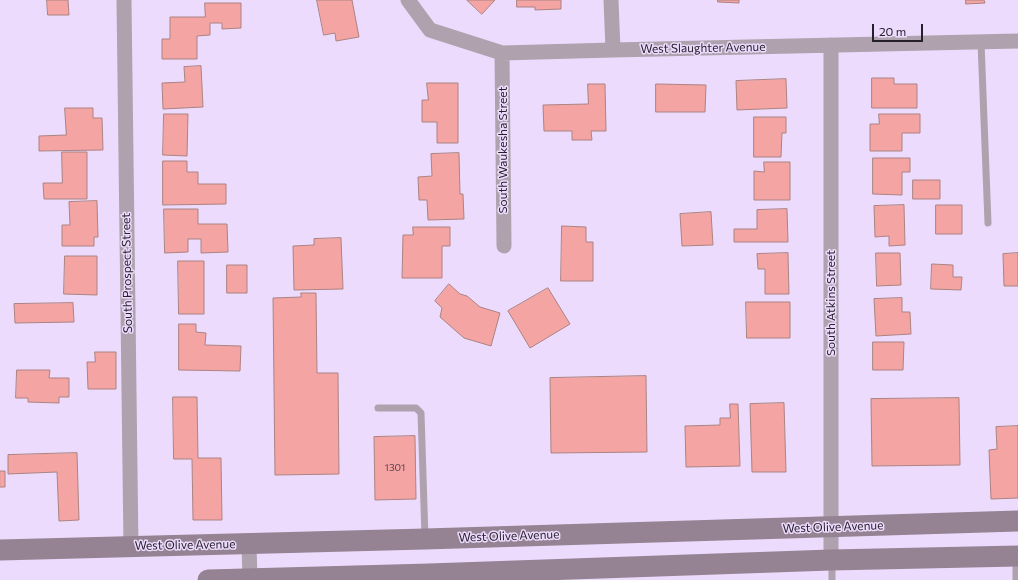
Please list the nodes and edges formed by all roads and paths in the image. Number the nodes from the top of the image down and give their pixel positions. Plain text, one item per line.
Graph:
1 (124, 0) edge
2 (408, 0) edge
3 (611, 0) edge
4 (1018, 41) edge
5 (981, 42) junction
6 (831, 45) junction
7 (613, 50) junction
8 (502, 53) junction
9 (988, 222) dead end
10 (504, 246) dead end
11 (378, 408) dead end
12 (1018, 521) edge
13 (831, 527) junction
14 (425, 539) junction
15 (249, 544) junction
16 (131, 547) junction
17 (0, 550) edge
18 (1017, 556) edge
19 (832, 570) edge
20 (527, 575) edge
21 (429, 577) edge
22 (208, 580) edge
23 (250, 580) edge
24 (1016, 580) edge

1 - 16 street, South Prospect Street
2 - 8 street, West Slaughter Avenue
3 - 7 street
4 - 5 street, West Slaughter Avenue
5 - 6 street, West Slaughter Avenue
5 - 9 lane
6 - 7 street, West Slaughter Avenue
6 - 13 street, South Atkins Street
7 - 8 street, West Slaughter Avenue
8 - 10 street, South Waukesha Street
11 - 14 lane
12 - 13 main road, West Olive Avenue
13 - 14 main road, West Olive Avenue
13 - 19 street, South Atkins Street
14 - 15 main road, West Olive Avenue
15 - 16 main road, West Olive Avenue
15 - 23 street
16 - 17 main road, West Olive Avenue
18 - 19 main road
18 - 24 lane
19 - 20 main road
20 - 21 main road
21 - 23 main road
22 - 23 main road

